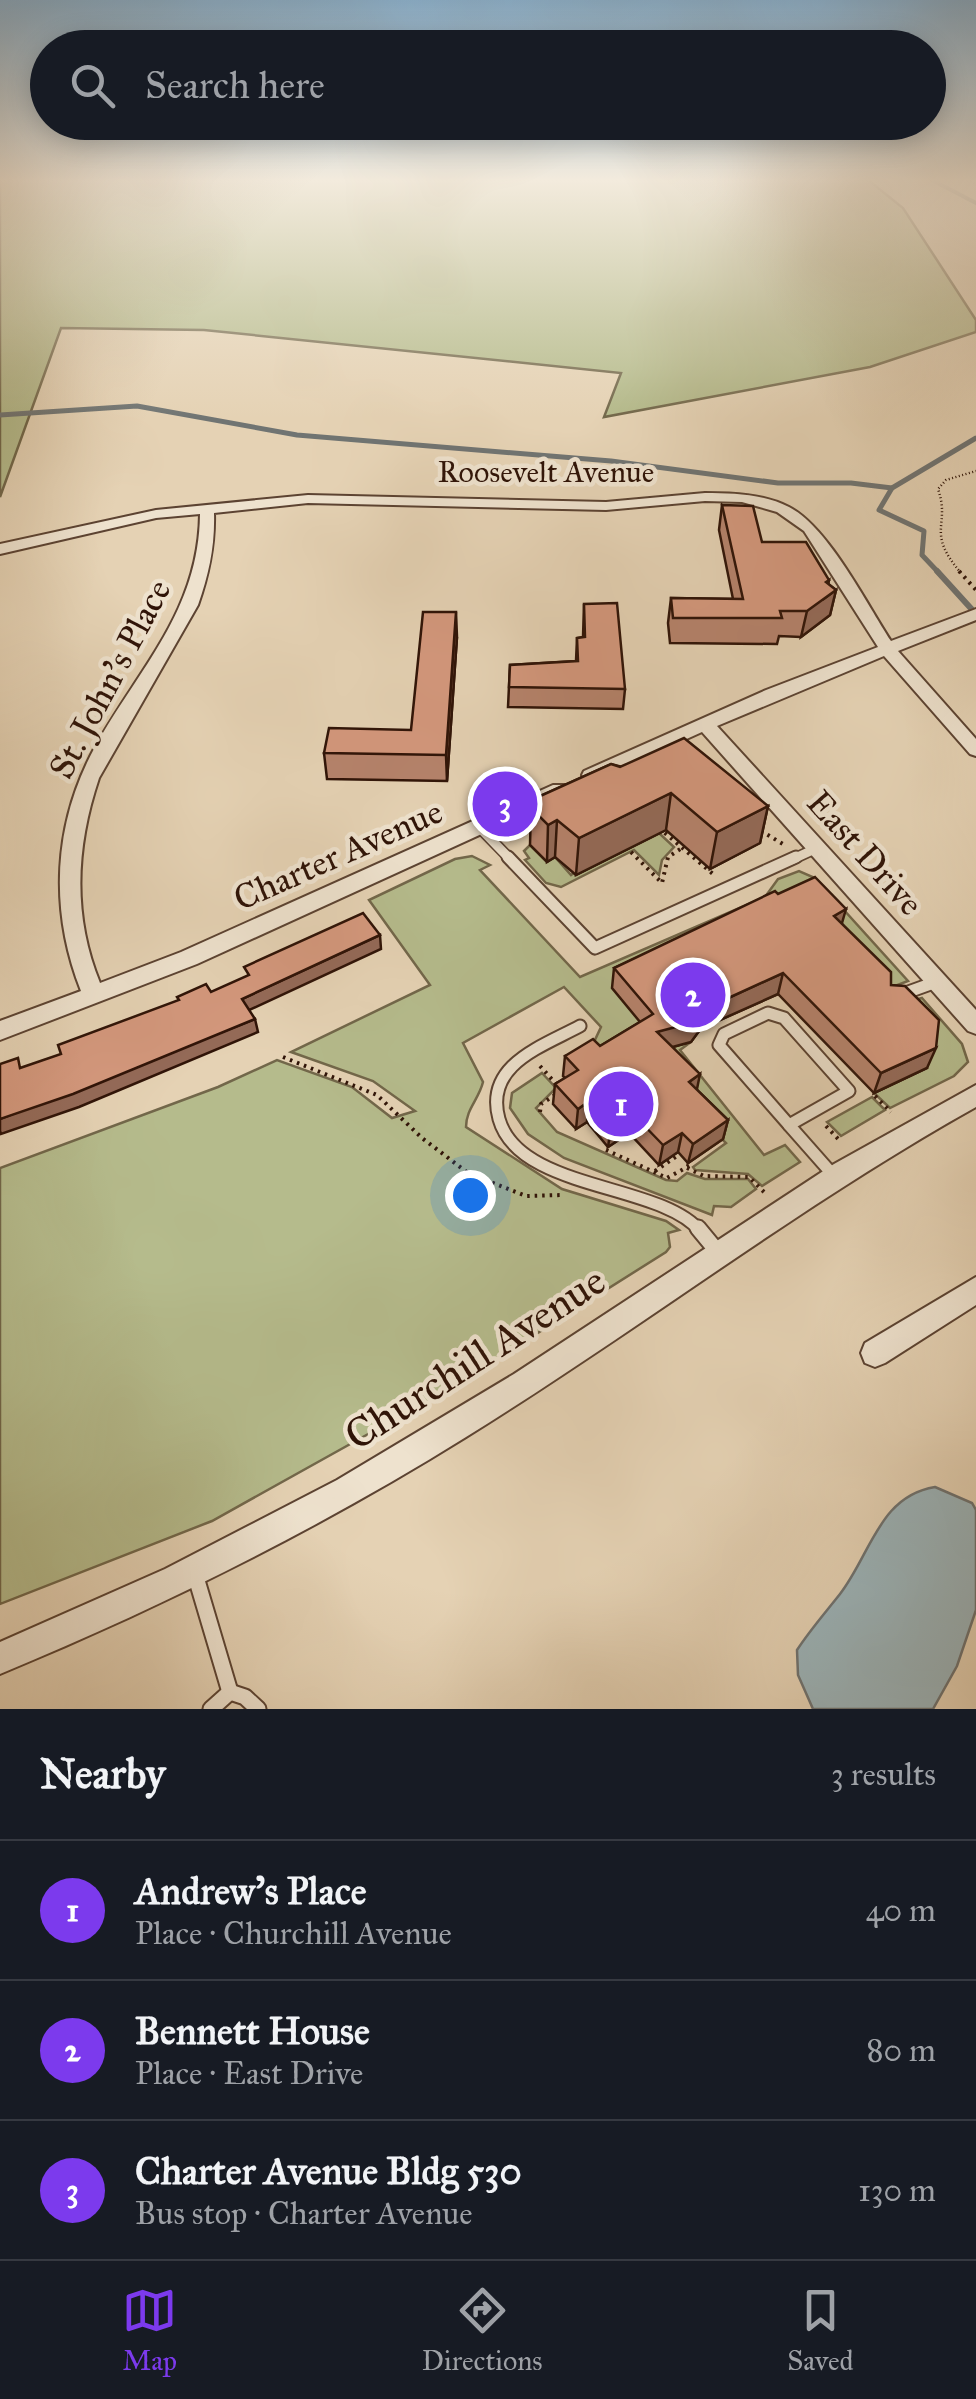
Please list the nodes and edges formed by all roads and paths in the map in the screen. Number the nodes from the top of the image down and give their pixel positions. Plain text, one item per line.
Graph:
1 (976, 471) edge
2 (207, 508) junction
3 (0, 550) edge
4 (976, 590) edge
5 (970, 616) edge
6 (888, 650) junction
7 (706, 724) junction
8 (976, 750) edge
9 (648, 818) edge
10 (480, 827) junction
11 (757, 827) edge
12 (783, 844) dead end
13 (682, 848) junction
14 (817, 848) junction
15 (631, 852) dead end
16 (716, 877) dead end
17 (937, 982) junction
18 (94, 996) junction
19 (890, 998) edge
20 (580, 1026) dead end
21 (976, 1026) edge
22 (0, 1030) edge
23 (530, 1055) junction
24 (283, 1057) dead end
25 (976, 1095) edge
26 (875, 1096) dead end
27 (540, 1112) dead end
28 (891, 1112) dead end
29 (788, 1124) junction
30 (606, 1150) dead end
31 (680, 1154) edge
32 (654, 1172) junction
33 (834, 1177) junction
34 (591, 1184) junction
35 (764, 1192) dead end
36 (717, 1252) junction
37 (976, 1290) edge
38 (875, 1353) dead end
39 (195, 1573) junction
40 (0, 1658) edge
41 (230, 1692) junction
42 (211, 1709) edge
43 (258, 1709) edge

1 - 4 path
2 - 3 street, Roosevelt Avenue
2 - 6 street, Roosevelt Avenue
2 - 18 street, St. John's Place
5 - 6 street, Charter Avenue
6 - 7 street, Charter Avenue
6 - 8 street, Roosevelt Avenue
7 - 10 street, Charter Avenue
7 - 14 street, East Drive
9 - 13 path
10 - 14 lane
10 - 18 street, Charter Avenue
11 - 12 path
13 - 15 path
13 - 16 path
14 - 17 street, East Drive
17 - 19 lane
17 - 21 street, East Drive
18 - 22 street, Charter Avenue
20 - 23 lane
23 - 27 path
23 - 34 lane
24 - 34 path
25 - 33 street, Churchill Avenue
26 - 28 path
29 - 29 lane
29 - 33 lane
30 - 32 path
31 - 32 path
32 - 35 path
33 - 36 street, Churchill Avenue
34 - 36 lane
36 - 39 street, Churchill Avenue
37 - 38 street
39 - 40 street, Churchill Avenue
39 - 41 lane
41 - 42 lane
41 - 43 lane

